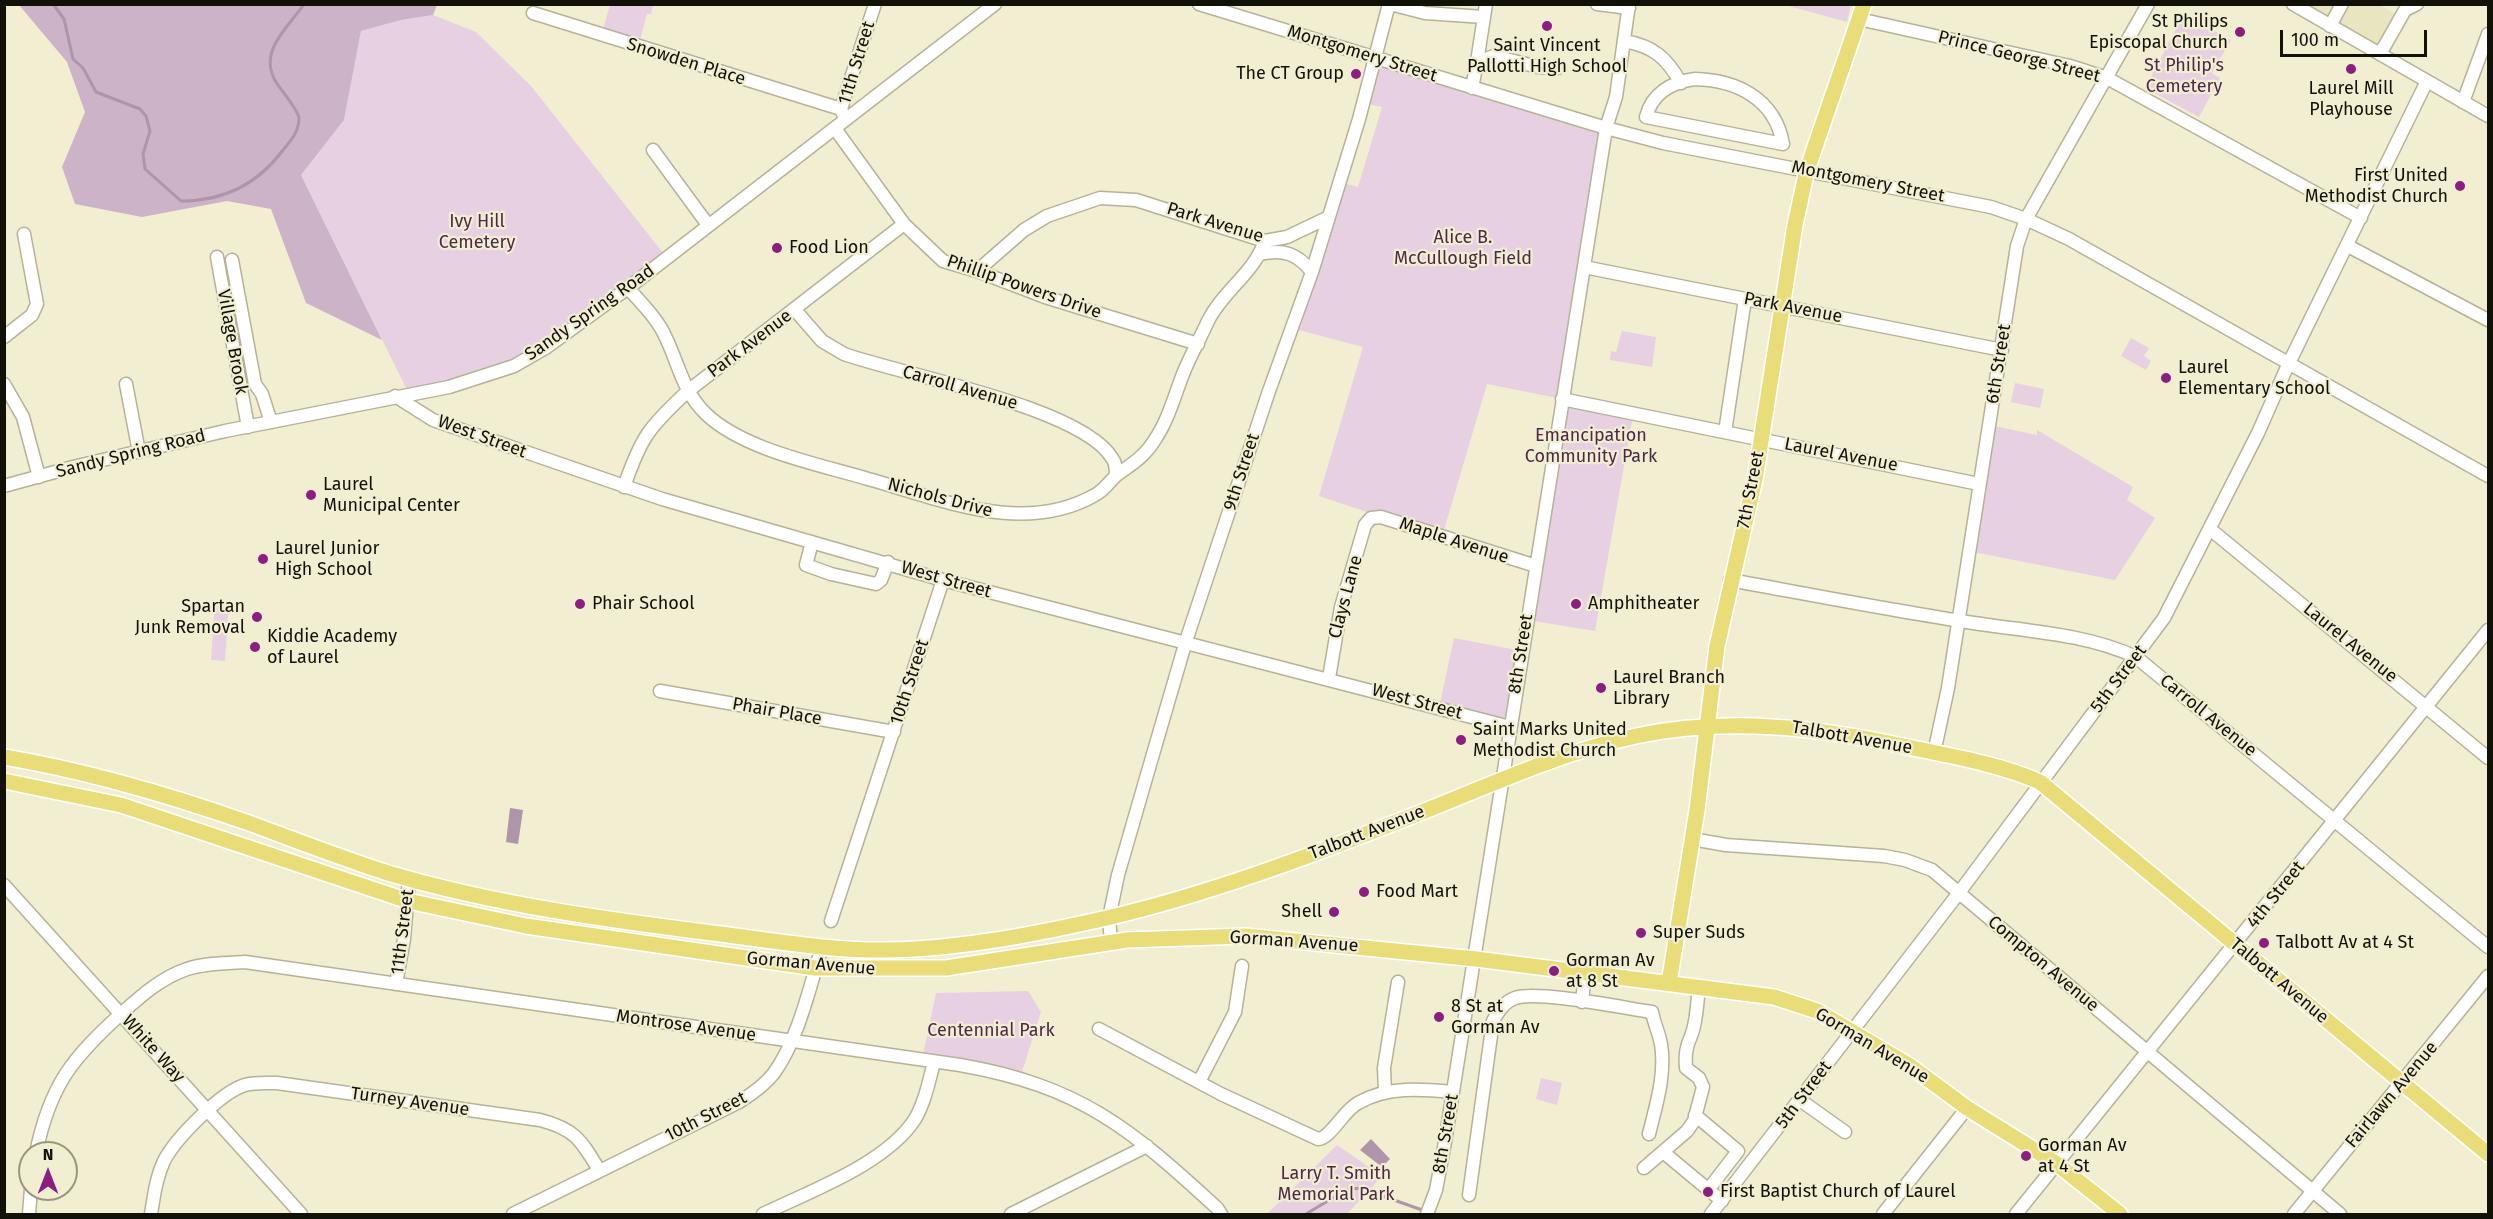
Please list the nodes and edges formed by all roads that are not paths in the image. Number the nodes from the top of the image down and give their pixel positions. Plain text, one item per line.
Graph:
1 (875, 4) edge
2 (995, 4) edge
3 (1199, 4) edge
4 (1389, 4) edge
5 (1597, 4) edge
6 (2148, 4) edge
7 (2293, 4) edge
8 (2342, 4) edge
9 (2417, 4) edge
10 (1629, 6) edge
11 (1485, 11) edge
12 (1861, 12) edge
13 (533, 13) dead end
14 (2330, 26) junction
15 (2488, 34) edge
16 (1624, 41) junction
17 (2380, 54) junction
18 (1374, 57) junction
19 (1477, 62) junction
20 (1558, 68) dead end
21 (2107, 78) junction
22 (2427, 81) junction
23 (1681, 82) junction
24 (1472, 88) junction
25 (2463, 102) junction
26 (841, 109) junction
27 (2488, 116) edge
28 (847, 121) junction
29 (1606, 128) junction
30 (836, 130) junction
31 (653, 150) dead end
32 (1807, 170) junction
33 (1327, 218) junction
34 (2361, 218) junction
35 (2026, 219) junction
36 (904, 224) junction
37 (708, 225) junction
38 (24, 234) dead end
39 (1265, 241) junction
40 (2348, 246) junction
41 (1260, 254) junction
42 (217, 257) dead end
43 (232, 260) dead end
44 (1584, 267) junction
45 (977, 271) junction
46 (1312, 272) junction
47 (628, 288) junction
48 (1745, 299) junction
49 (1782, 307) junction
50 (795, 310) junction
51 (2488, 320) edge
52 (4, 337) edge
53 (1198, 344) junction
54 (2002, 350) junction
55 (2288, 365) junction
56 (4, 384) edge
57 (126, 384) dead end
58 (688, 391) junction
59 (395, 396) junction
60 (1562, 399) junction
61 (271, 422) junction
62 (248, 427) junction
63 (1725, 432) junction
64 (1761, 439) junction
65 (139, 452) junction
66 (1116, 475) junction
67 (39, 477) junction
68 (2488, 477) edge
69 (1979, 483) junction
70 (4, 486) edge
71 (624, 487) junction
72 (1371, 518) joint
73 (2210, 529) junction
74 (812, 542) junction
75 (888, 562) junction
76 (1536, 566) junction
77 (943, 580) junction
78 (1730, 580) junction
79 (1958, 621) junction
80 (2488, 630) edge
81 (1186, 641) junction
82 (2136, 657) junction
83 (1329, 678) junction
84 (660, 691) dead end
85 (2427, 706) junction
86 (1510, 727) junction
87 (1705, 727) junction
88 (894, 732) junction
89 (1934, 753) junction
90 (4, 757) edge
91 (2488, 758) edge
92 (1503, 779) junction
93 (4, 781) edge
94 (2040, 782) junction
95 (2337, 821) junction
96 (1692, 839) junction
97 (409, 879) junction
98 (4, 885) edge
99 (1958, 894) junction
100 (408, 901) junction
101 (1109, 918) junction
102 (831, 921) dead end
103 (1111, 942) junction
104 (2235, 944) junction
105 (822, 947) junction
106 (2488, 947) edge
107 (1476, 959) junction
108 (1242, 966) dead end
109 (815, 968) junction
110 (1585, 973) junction
111 (2488, 976) edge
112 (1398, 982) dead end
113 (1670, 983) junction
114 (396, 984) junction
115 (1699, 987) junction
116 (1582, 1002) junction
117 (121, 1014) junction
118 (1099, 1029) dead end
119 (1851, 1030) junction
120 (790, 1041) junction
121 (2148, 1053) junction
122 (934, 1062) junction
123 (1199, 1082) junction
124 (2402, 1082) junction
125 (1385, 1092) junction
126 (1454, 1092) junction
127 (1800, 1100) junction
128 (1967, 1108) junction
129 (208, 1112) junction
130 (1695, 1114) junction
131 (1845, 1132) dead end
132 (1649, 1134) dead end
133 (39, 1141) edge
134 (1146, 1146) junction
135 (1663, 1152) junction
136 (2488, 1154) edge
137 (2057, 1164) junction
138 (1644, 1168) dead end
139 (599, 1170) junction
140 (1708, 1190) junction
141 (2312, 1193) junction
142 (1469, 1195) dead end
143 (1722, 1201) junction
144 (151, 1215) edge
145 (301, 1215) edge
146 (513, 1215) edge
147 (763, 1215) edge
148 (1011, 1215) edge
149 (1221, 1215) edge
150 (1427, 1215) edge
151 (1711, 1215) edge
152 (1883, 1215) edge
153 (2016, 1215) edge
154 (2120, 1215) edge
155 (2294, 1215) edge
156 (2340, 1215) edge

1 - 26 street, 11th Street
2 - 28 street, Sandy Spring Road
3 - 18 street, Montgomery Street
4 - 11 street
4 - 18 street, 9th Street
5 - 10 street
6 - 21 street, 6th Street
7 - 14 street
8 - 14 street
9 - 17 street
10 - 16 street, 8th Street
11 - 19 street
12 - 21 street, Prince George Street
12 - 32 main road, 7th Street
13 - 26 street, Snowden Place
14 - 17 street
15 - 25 street
16 - 23 street
16 - 29 street, 8th Street
17 - 22 street
18 - 24 street, Montgomery Street
18 - 33 street, 9th Street
19 - 20 street
19 - 24 street
21 - 34 street, Prince George Street
21 - 35 street, 6th Street
22 - 25 street
22 - 34 street, 5th Street
23 - 23 street
24 - 29 street, Montgomery Street
25 - 27 street
26 - 28 street, 11th Street
28 - 30 street, Sandy Spring Road
29 - 32 street, Montgomery Street
29 - 44 street, 8th Street
30 - 36 street, Phillip Powers Drive
30 - 37 street, Sandy Spring Road
31 - 37 street
32 - 35 street, Montgomery Street
32 - 49 main road, 7th Street
33 - 39 street, Park Avenue
33 - 46 street, 9th Street
34 - 40 street, 5th Street
35 - 54 street, 6th Street
35 - 55 street, Montgomery Street
36 - 45 street, Phillip Powers Drive
36 - 50 street, Park Avenue
37 - 47 street, Sandy Spring Road
38 - 52 street
39 - 41 street, Nichols Drive
39 - 45 street, Park Avenue
40 - 51 street
40 - 55 street, 5th Street
41 - 46 street
41 - 53 street, Nichols Drive
42 - 62 street, Village Brook
43 - 61 street
44 - 48 street, Park Avenue
44 - 60 street, 8th Street
45 - 53 street, Phillip Powers Drive
46 - 81 street, 9th Street
47 - 58 street, Nichols Drive
47 - 59 street, Sandy Spring Road
48 - 49 street, Park Avenue
48 - 63 street
49 - 54 street, Park Avenue
49 - 64 main road, 7th Street
50 - 58 street, Park Avenue
50 - 66 street, Carroll Avenue
53 - 66 street, Nichols Drive
54 - 69 street, 6th Street
55 - 68 street, Montgomery Street
55 - 73 street, 5th Street
56 - 67 street
57 - 65 street
58 - 66 street, Nichols Drive
58 - 71 street, Park Avenue
59 - 61 street, Sandy Spring Road
59 - 71 street, West Street
60 - 63 street, Laurel Avenue
60 - 76 street, 8th Street
61 - 62 street, Sandy Spring Road
62 - 65 street, Sandy Spring Road
63 - 64 street, Laurel Avenue
64 - 69 street, Laurel Avenue
64 - 78 main road, 7th Street
65 - 67 street, Sandy Spring Road
67 - 70 street, Sandy Spring Road
69 - 79 street, 6th Street
71 - 74 street, West Street
72 - 76 street, Maple Avenue
72 - 83 street, Clays Lane
73 - 82 street, 5th Street
73 - 85 street, Laurel Avenue
74 - 75 street, West Street
74 - 75 street
75 - 77 street, West Street
76 - 86 street, 8th Street
77 - 81 street, West Street
77 - 88 street, 10th Street
78 - 79 street, Carroll Avenue
78 - 87 main road, 7th Street
79 - 82 street, Carroll Avenue
79 - 89 street, 6th Street
80 - 85 street, 4th Street
81 - 83 street, West Street
81 - 101 street, 9th Street
82 - 94 street, 5th Street
82 - 95 street, Carroll Avenue
83 - 86 street, West Street
84 - 88 street, Phair Place
85 - 91 street, Laurel Avenue
85 - 95 street, 4th Street
86 - 92 street, 8th Street
87 - 89 main road, Talbott Avenue
87 - 92 main road, Talbott Avenue
87 - 96 main road, 7th Street
88 - 102 street, 10th Street
89 - 94 main road, Talbott Avenue
90 - 97 main road
92 - 101 main road, Talbott Avenue
92 - 107 street, 8th Street
93 - 100 main road
94 - 99 street, 5th Street
94 - 104 main road, Talbott Avenue
95 - 104 street, 4th Street
95 - 106 street, Carroll Avenue
96 - 99 street, Compton Avenue
96 - 113 main road, 7th Street
97 - 100 street, 11th Street
97 - 105 main road, Gorman Avenue
98 - 117 street, White Way
99 - 119 street, 5th Street
99 - 121 street, Compton Avenue
100 - 109 main road, Gorman Avenue
100 - 114 street, 11th Street
101 - 103 street, 9th Street
101 - 105 main road, Gorman Avenue
103 - 107 main road, Gorman Avenue
103 - 109 main road, Gorman Avenue
104 - 121 street, 4th Street
104 - 124 main road, Talbott Avenue
105 - 109 street, 10th Street
107 - 110 main road, Gorman Avenue
107 - 126 street, 8th Street
108 - 123 street
109 - 120 street, 10th Street
110 - 113 main road, Gorman Avenue
110 - 116 street
111 - 124 street, Fairlawn Avenue
112 - 125 street
113 - 115 main road, Gorman Avenue
114 - 117 street, Montrose Avenue
114 - 120 street, Montrose Avenue
115 - 119 main road, Gorman Avenue
115 - 130 street
116 - 132 street
116 - 142 street
117 - 129 street, White Way
117 - 133 street, Montrose Avenue
118 - 123 street
119 - 127 street, 5th Street
119 - 128 main road, Gorman Avenue
120 - 122 street, Montrose Avenue
120 - 139 street, 10th Street
121 - 137 street, 4th Street
121 - 141 street, Compton Avenue
122 - 134 street, Montrose Avenue
122 - 147 street
123 - 125 street
124 - 136 main road, Talbott Avenue
124 - 141 street, Fairlawn Avenue
125 - 126 street
126 - 150 street, 8th Street
127 - 131 street
127 - 143 street, 5th Street
128 - 137 main road, Gorman Avenue
128 - 152 street
129 - 139 street, Turney Avenue
129 - 144 street, Turney Avenue
129 - 145 street, White Way
130 - 135 street
130 - 140 street
134 - 148 street
134 - 149 street, Montrose Avenue
135 - 138 street
135 - 140 street
137 - 153 street, 4th Street
137 - 154 main road, Gorman Avenue
139 - 146 street, 10th Street
140 - 143 street
141 - 155 street, Fairlawn Avenue
141 - 156 street, Compton Avenue
143 - 151 street, 5th Street

